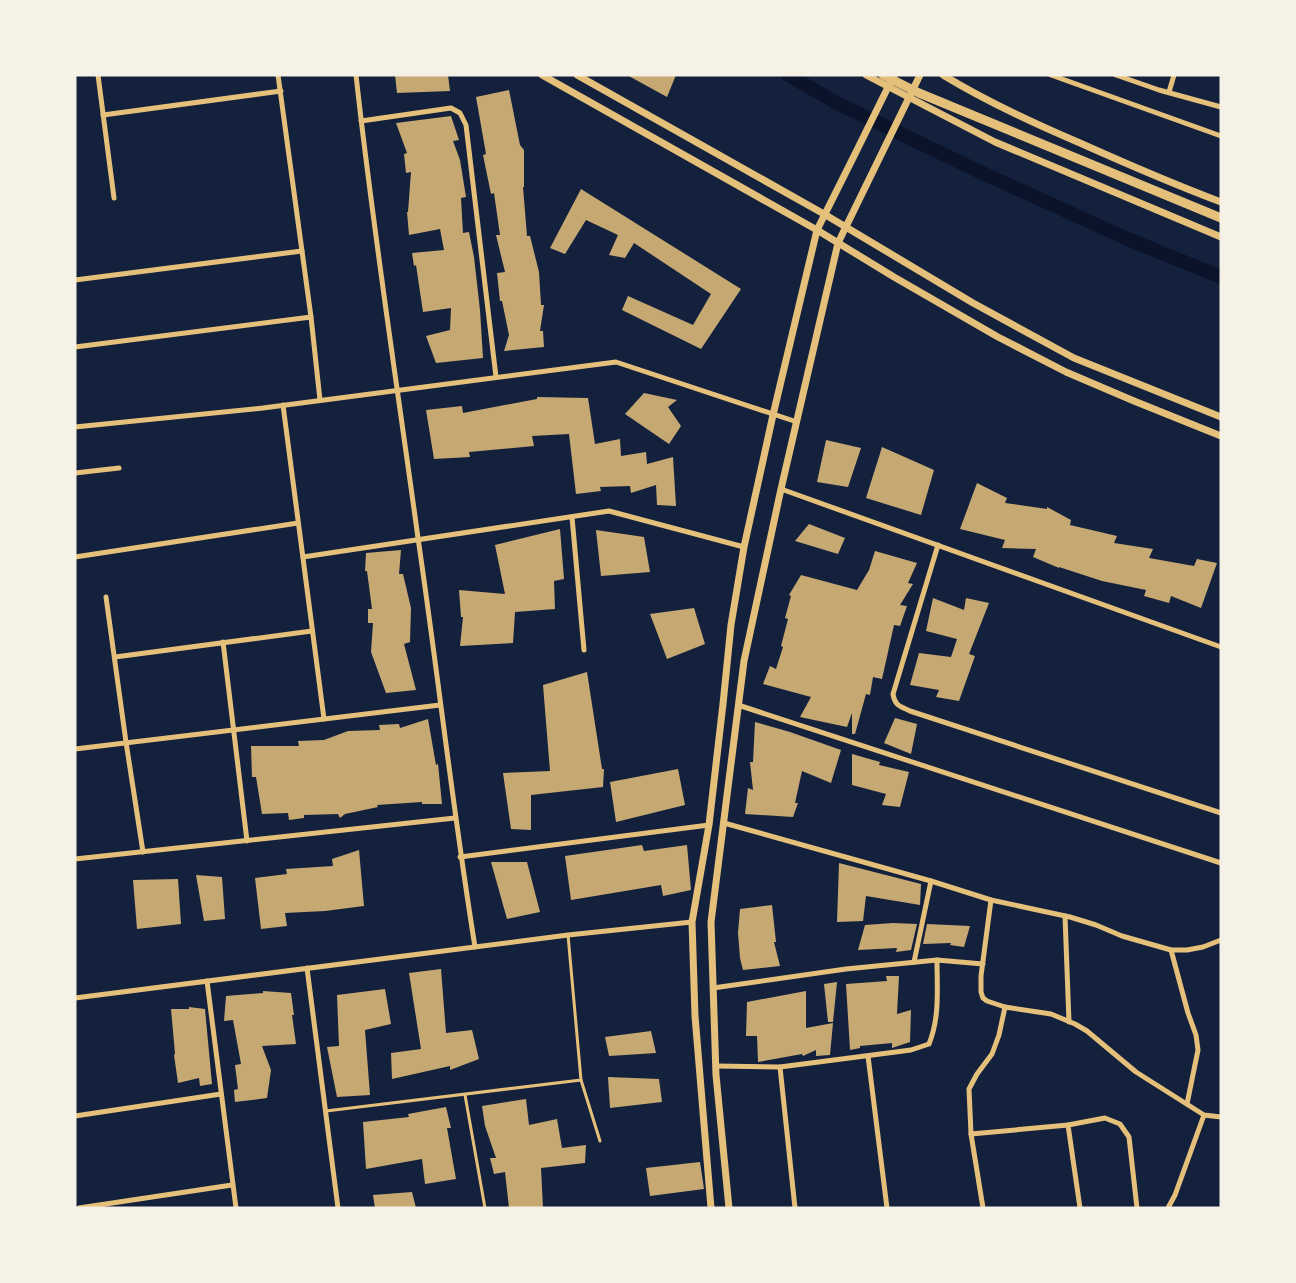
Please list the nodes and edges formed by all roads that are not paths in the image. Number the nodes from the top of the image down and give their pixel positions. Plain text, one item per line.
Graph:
1 (98, 75) edge
2 (278, 75) edge
3 (356, 75) edge
4 (542, 75) edge
5 (577, 75) edge
6 (866, 75) edge
7 (884, 75) edge
8 (894, 75) edge
9 (920, 75) edge
10 (943, 75) edge
11 (1051, 75) edge
12 (1116, 75) edge
13 (1174, 75) edge
14 (888, 88) junction
15 (281, 91) junction
16 (1169, 92) junction
17 (908, 98) junction
18 (1221, 106) edge
19 (103, 115) junction
20 (361, 121) junction
21 (1221, 136) edge
22 (114, 198) dead end
23 (1221, 202) edge
24 (824, 214) junction
25 (1221, 218) edge
26 (845, 227) junction
27 (817, 230) junction
28 (1221, 237) edge
29 (838, 243) junction
30 (302, 251) junction
31 (75, 280) edge
32 (311, 317) junction
33 (75, 346) edge
34 (496, 377) junction
35 (397, 390) junction
36 (320, 400) junction
37 (283, 405) junction
38 (773, 415) junction
39 (1221, 417) edge
40 (797, 422) junction
41 (75, 427) edge
42 (1221, 436) edge
43 (119, 468) dead end
44 (75, 473) edge
45 (781, 489) junction
46 (572, 516) junction
47 (298, 523) junction
48 (419, 540) junction
49 (938, 545) junction
50 (744, 547) junction
51 (75, 557) edge
52 (303, 557) junction
53 (106, 597) dead end
54 (312, 631) junction
55 (223, 642) junction
56 (1221, 647) edge
57 (584, 650) dead end
58 (115, 657) junction
59 (440, 705) junction
60 (738, 705) junction
61 (324, 719) junction
62 (233, 730) junction
63 (126, 742) junction
64 (75, 749) edge
65 (1221, 813) edge
66 (455, 818) junction
67 (724, 823) junction
68 (709, 825) junction
69 (247, 841) junction
70 (143, 852) junction
71 (460, 857) junction
72 (75, 859) edge
73 (1221, 863) edge
74 (931, 881) junction
75 (991, 900) junction
76 (1065, 916) junction
77 (692, 922) junction
78 (568, 935) junction
79 (1221, 940) edge
80 (475, 947) junction
81 (1171, 950) junction
82 (937, 960) junction
83 (914, 962) junction
84 (983, 964) junction
85 (307, 968) junction
86 (207, 981) junction
87 (713, 988) junction
88 (75, 998) edge
89 (1005, 1007) junction
90 (1069, 1022) junction
91 (868, 1056) junction
92 (716, 1066) junction
93 (780, 1067) junction
94 (581, 1080) junction
95 (221, 1094) junction
96 (465, 1095) junction
97 (1187, 1104) junction
98 (326, 1111) junction
99 (1204, 1115) junction
100 (75, 1116) edge
101 (1221, 1117) edge
102 (1068, 1125) junction
103 (971, 1134) junction
104 (600, 1141) dead end
105 (232, 1185) junction
106 (79, 1208) edge
107 (236, 1208) edge
108 (338, 1208) edge
109 (485, 1208) edge
110 (711, 1208) edge
111 (729, 1208) edge
112 (795, 1208) edge
113 (887, 1208) edge
114 (983, 1208) edge
115 (1080, 1208) edge
116 (1137, 1208) edge
117 (1168, 1208) edge

1 - 19 street
2 - 15 street
3 - 20 street
4 - 27 street
5 - 24 street
6 - 14 street
7 - 25 highway
8 - 14 street
9 - 17 street
10 - 23 street
11 - 21 street
12 - 16 street
13 - 16 street
14 - 17 street
14 - 24 street
15 - 19 street
15 - 30 street
16 - 18 street
17 - 26 street
17 - 28 street
19 - 22 street
20 - 34 street
20 - 35 street
24 - 26 street
24 - 27 street
26 - 29 street
26 - 39 street
27 - 29 street
27 - 38 street
29 - 40 street
29 - 42 street
30 - 31 street
30 - 32 street
32 - 33 street
32 - 36 street
34 - 35 street
34 - 38 street
35 - 36 street
35 - 48 street
36 - 37 street
37 - 41 street
37 - 47 street
38 - 40 street
38 - 50 street
40 - 45 street
43 - 44 street
45 - 49 street
45 - 60 street
46 - 48 street
46 - 50 street
46 - 57 street
47 - 51 street
47 - 52 street
48 - 52 street
48 - 59 street
49 - 56 street
49 - 65 street
50 - 68 street
52 - 54 street
53 - 58 street
54 - 55 street
54 - 61 street
55 - 58 street
55 - 62 street
58 - 63 street
59 - 61 street
59 - 66 street
60 - 67 street
60 - 73 street
61 - 62 street
62 - 63 street
62 - 69 street
63 - 64 street
63 - 70 street
66 - 69 street
66 - 71 street
67 - 74 street
67 - 87 street
68 - 71 street
68 - 77 street
69 - 70 street
70 - 72 street
71 - 80 street
74 - 75 street
74 - 83 street
75 - 76 street
75 - 84 street
76 - 81 street
76 - 90 street
77 - 78 street
77 - 110 street
78 - 80 street
78 - 94 lane
79 - 81 street
80 - 85 street
81 - 97 street
82 - 83 street
82 - 84 street
82 - 91 street
83 - 87 street
84 - 89 street
85 - 86 street
85 - 98 street
86 - 88 street
86 - 95 street
87 - 92 street
89 - 90 street
89 - 103 street
90 - 97 street
91 - 93 street
91 - 113 street
92 - 93 street
92 - 111 street
93 - 112 street
94 - 96 lane
94 - 104 lane
95 - 100 street
95 - 105 street
96 - 98 lane
96 - 109 lane
97 - 99 street
98 - 108 street
99 - 101 street
99 - 117 street
102 - 103 street
102 - 115 street
102 - 116 street
103 - 114 street
105 - 106 street
105 - 107 street

